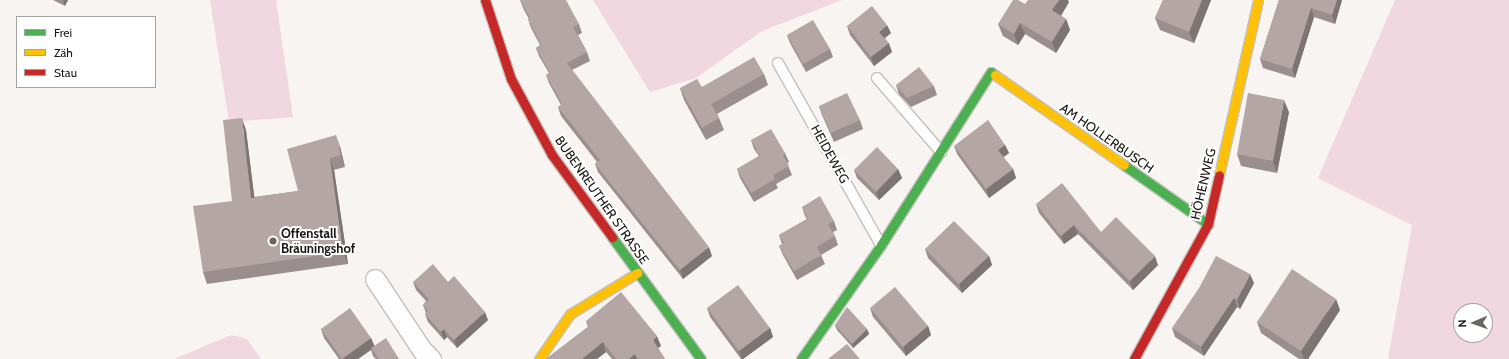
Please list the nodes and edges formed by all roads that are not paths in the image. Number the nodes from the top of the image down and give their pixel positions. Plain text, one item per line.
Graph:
1 (485, 0) edge
2 (1258, 0) edge
3 (778, 63) dead end
4 (878, 78) dead end
5 (941, 152) junction
6 (1208, 224) junction
7 (882, 246) junction
8 (637, 273) junction
9 (375, 279) dead end
10 (431, 359) edge
11 (539, 359) edge
12 (701, 359) edge
13 (801, 359) edge
14 (1134, 359) edge

1 - 8 street, BUBENREUTHER STRASSE
2 - 6 street, HÖHENWEG
3 - 7 lane, HEIDEWEG
4 - 5 lane
5 - 6 street, AM HOLLERBUSCH
5 - 7 street
6 - 14 street, HÖHENWEG
7 - 13 street
8 - 11 street
8 - 12 street, BUBENREUTHER STRASSE
9 - 10 street

